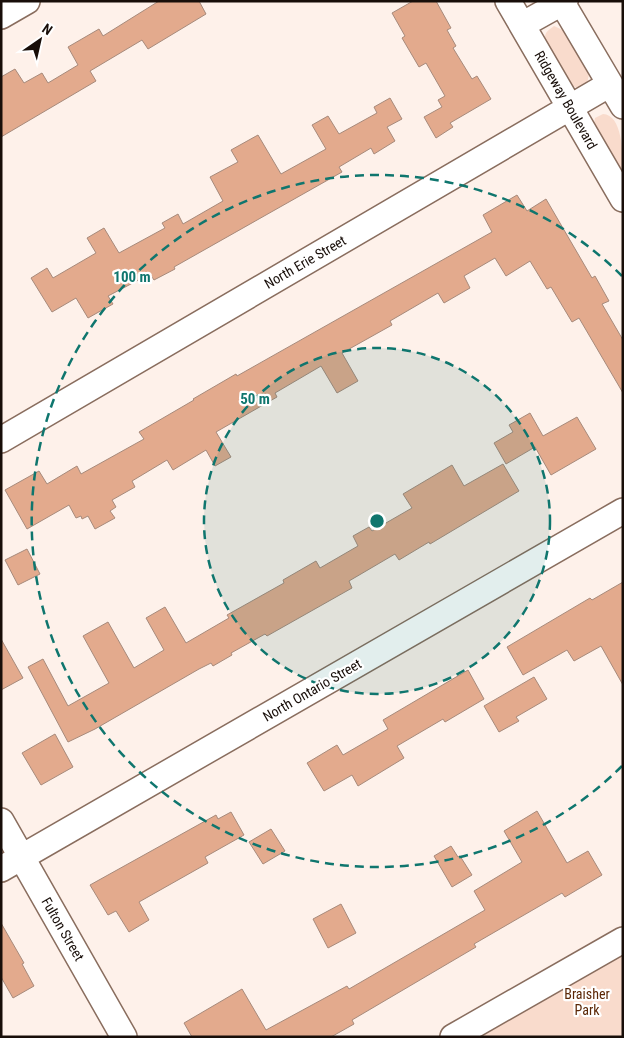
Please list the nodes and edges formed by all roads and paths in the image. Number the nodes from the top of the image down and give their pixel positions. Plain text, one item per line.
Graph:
1 (27, 1) edge
2 (508, 1) edge
3 (563, 2) edge
4 (1, 16) edge
5 (522, 25) junction
6 (610, 84) junction
7 (623, 106) edge
8 (570, 107) junction
9 (623, 198) edge
10 (1, 440) edge
11 (623, 511) edge
12 (1, 821) edge
13 (12, 863) edge
14 (623, 940) edge
15 (124, 1037) edge
16 (453, 1037) edge

1 - 4 street
2 - 5 street, Ridgeway Boulevard
3 - 5 street
3 - 6 street
5 - 8 street, Ridgeway Boulevard
6 - 7 street
6 - 8 street, North Erie Street
8 - 9 street, Ridgeway Boulevard
8 - 10 street, North Erie Street
11 - 13 street, North Ontario Street
12 - 13 street, Fulton Street
13 - 15 street, Fulton Street
14 - 16 street

